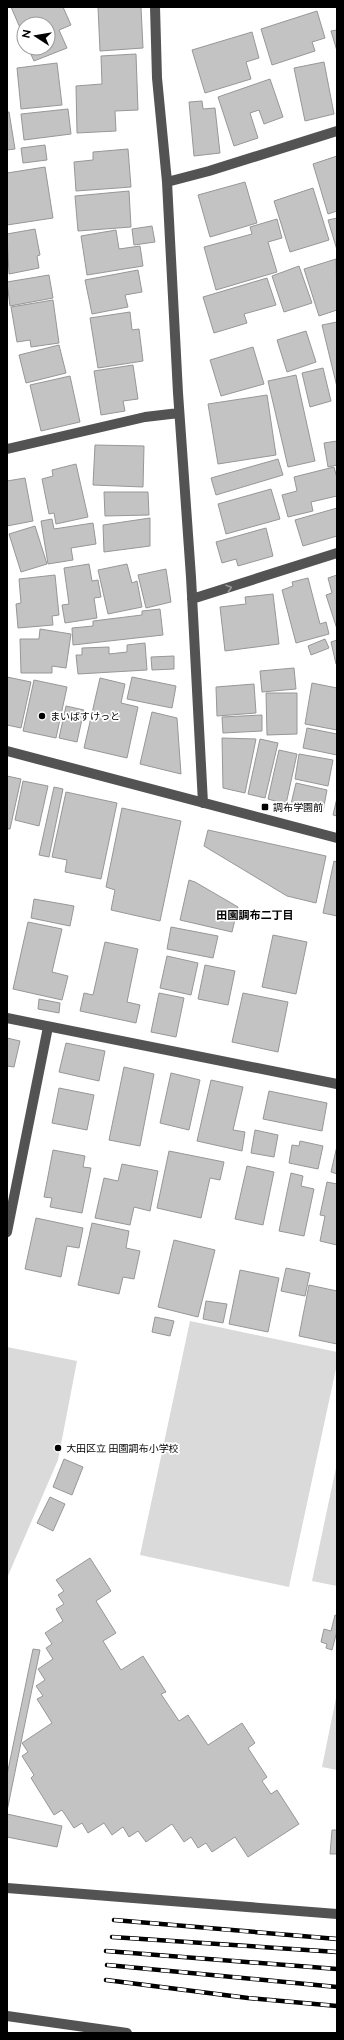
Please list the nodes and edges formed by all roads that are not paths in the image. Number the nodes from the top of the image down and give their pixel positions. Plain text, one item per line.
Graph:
1 (155, 7) edge
2 (337, 131) edge
3 (167, 182) junction
4 (179, 413) junction
5 (7, 449) edge
6 (337, 553) edge
7 (192, 599) junction
8 (7, 751) edge
9 (202, 803) junction
10 (337, 838) edge
11 (7, 1018) edge
12 (48, 1027) junction
13 (337, 1084) edge
14 (7, 1232) edge
15 (7, 1888) edge
16 (337, 1914) edge
17 (7, 2016) edge
18 (68, 2029) edge
19 (127, 2033) edge

1 - 3 street
2 - 3 street
3 - 4 street
4 - 5 street
4 - 7 street
7 -> 6 street
7 - 9 street
8 - 9 street
9 - 10 street
11 - 12 street
12 - 13 street
12 - 14 street
15 - 16 street
17 - 18 street
18 - 19 street

